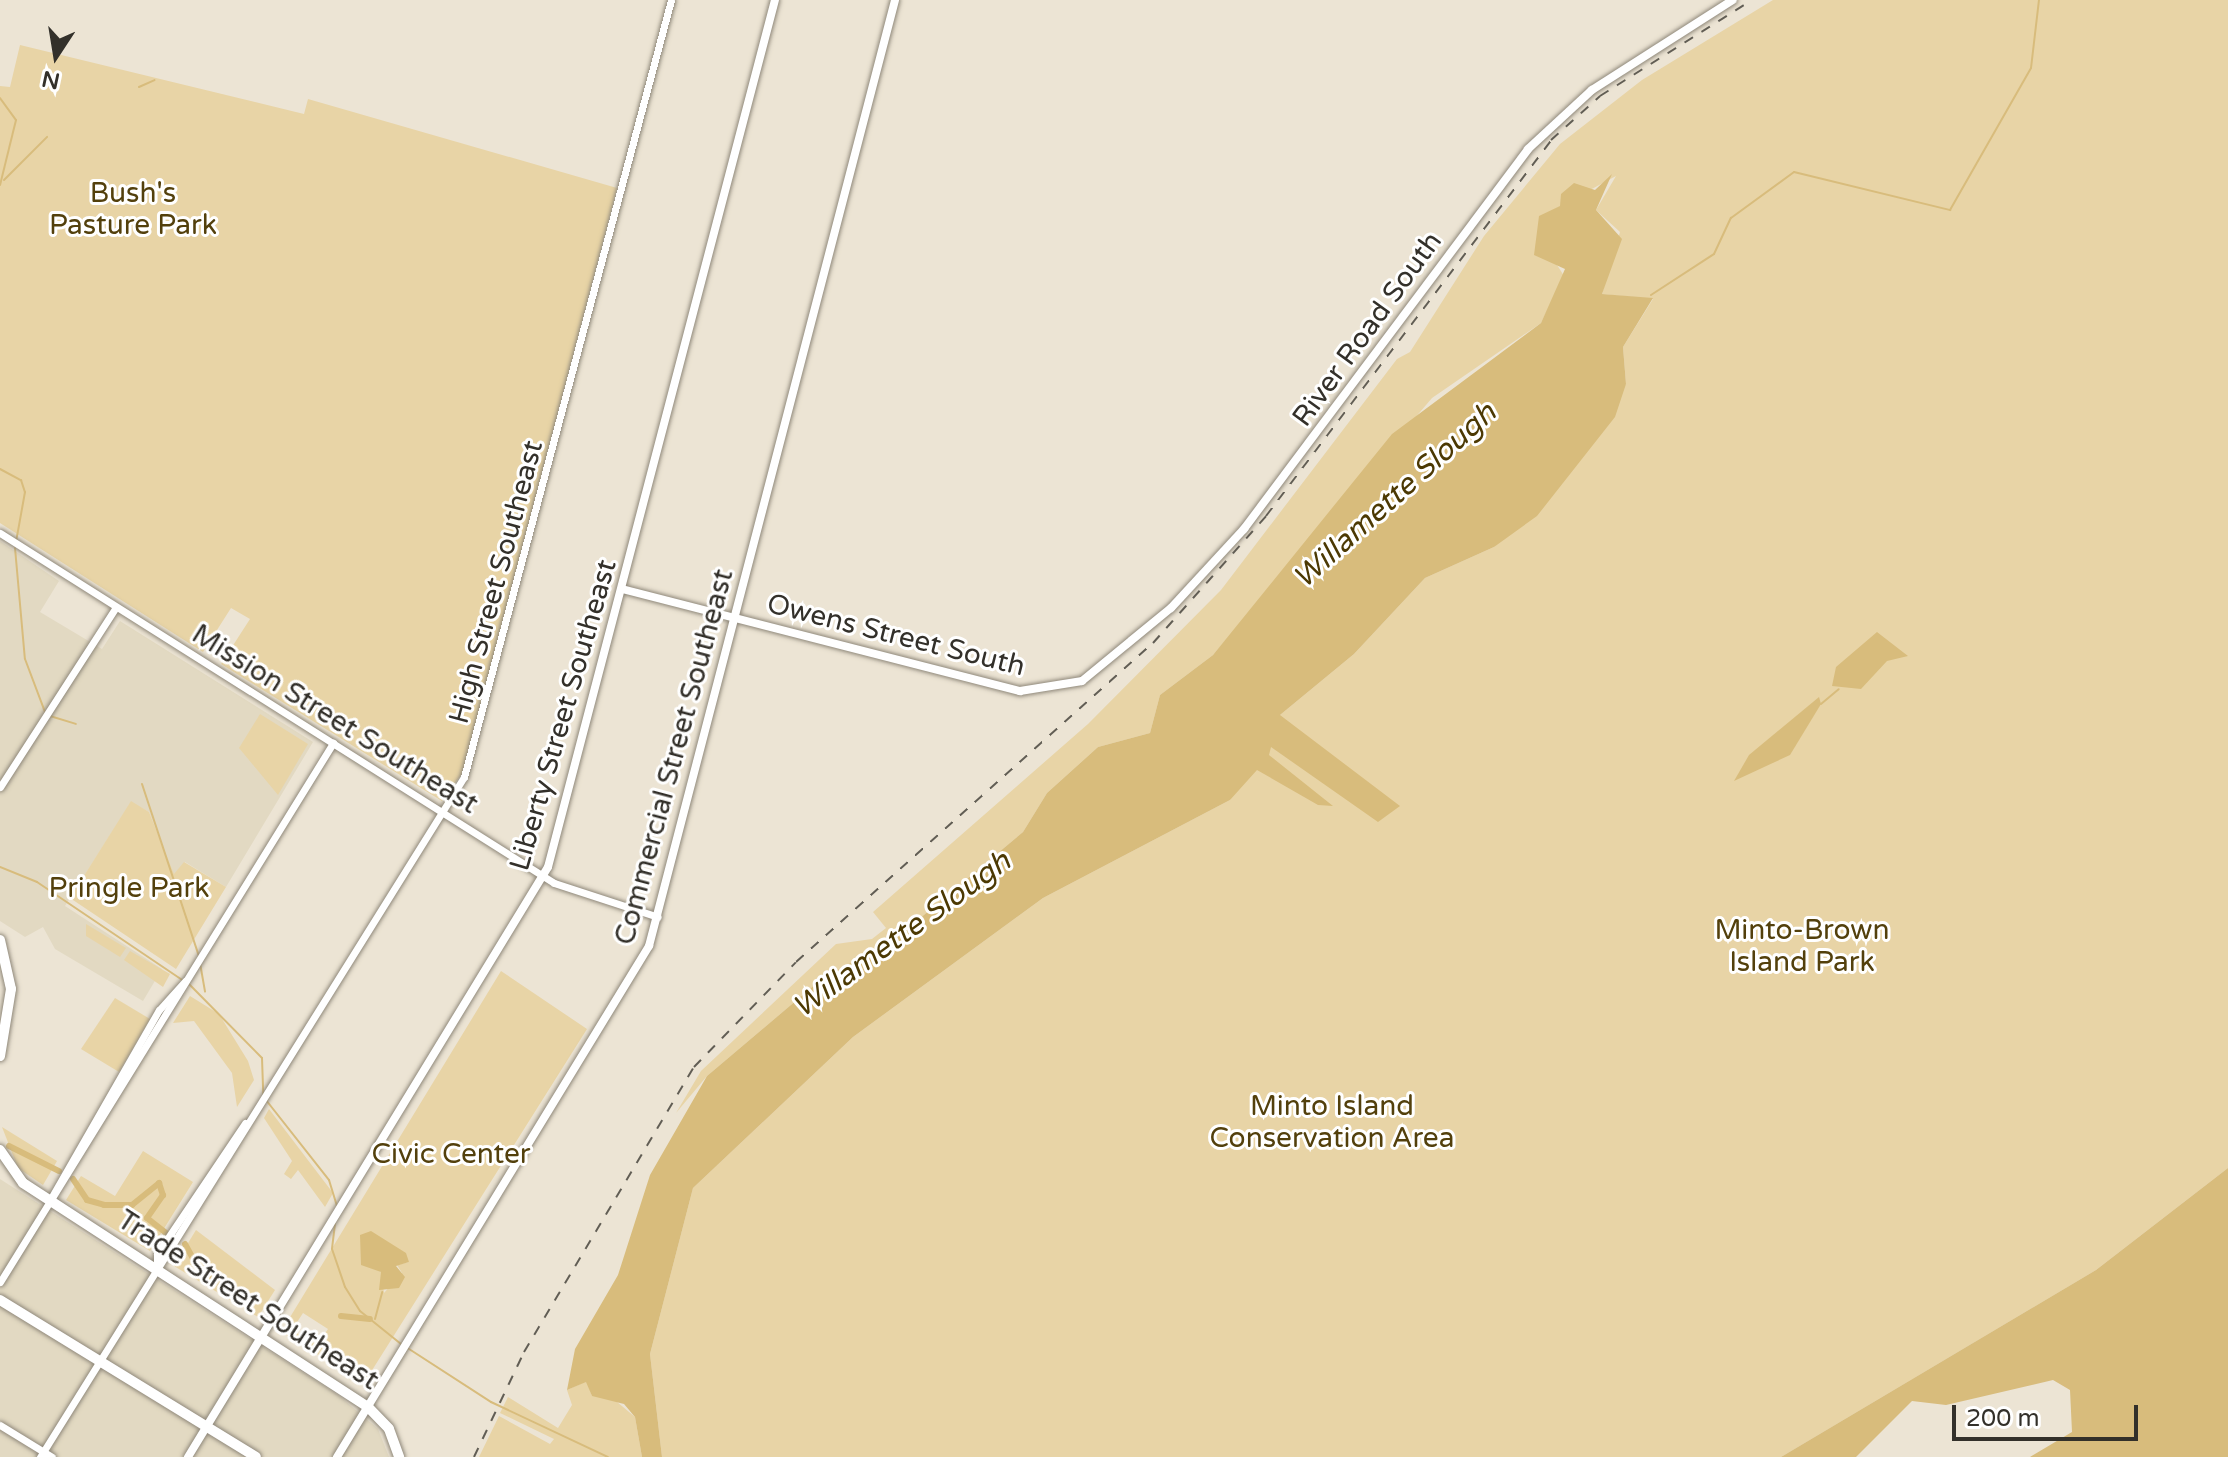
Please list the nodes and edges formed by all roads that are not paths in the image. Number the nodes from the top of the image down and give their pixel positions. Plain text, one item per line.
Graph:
1 (671, 0) edge
2 (775, 0) edge
3 (895, 0) edge
4 (1733, 0) edge
5 (0, 533) edge
6 (622, 589) junction
7 (116, 607) junction
8 (735, 618) junction
9 (1046, 692) joint
10 (333, 743) junction
11 (0, 787) edge
12 (440, 811) junction
13 (544, 877) junction
14 (658, 917) junction
15 (0, 940) edge
16 (0, 1056) edge
17 (0, 1150) edge
18 (50, 1200) junction
19 (157, 1266) junction
20 (0, 1282) edge
21 (0, 1300) edge
22 (261, 1338) junction
23 (99, 1362) junction
24 (376, 1393) junction
25 (368, 1407) junction
26 (378, 1415) junction
27 (0, 1425) edge
28 (206, 1428) junction
29 (42, 1454) edge
30 (52, 1457) edge
31 (188, 1457) edge
32 (256, 1457) edge
33 (337, 1457) edge
34 (399, 1457) edge

1 - 12 street, High Street Southeast
2 - 6 main road, Liberty Street Southeast
3 - 8 main road, Commercial Street Southeast
4 - 9 main road, River Road South
5 - 7 street, Mission Street Southeast
6 - 8 main road, Owens Street South
6 - 13 main road, Liberty Street Southeast
7 - 10 street, Mission Street Southeast
7 - 11 street
8 - 9 main road, Owens Street South
8 - 14 main road, Commercial Street Southeast
10 - 12 street, Mission Street Southeast
10 - 18 street
12 - 13 street, Mission Street Southeast
12 - 19 street, High Street Southeast
13 - 14 street, Mission Street Southeast
13 - 22 main road, Liberty Street Southeast
14 - 24 main road, Commercial Street Southeast
15 - 16 highway
17 - 18 highway, Trade Street Southeast
18 - 19 highway, Trade Street Southeast
18 - 20 street
19 - 22 highway, Trade Street Southeast
19 - 23 street, High Street Southeast
21 - 23 highway
22 - 25 highway, Trade Street Southeast
22 - 28 main road, Liberty Street Southeast
23 - 28 highway
23 - 29 street, High Street Southeast
24 - 25 main road, Commercial Street Southeast
24 - 26 main road
25 - 26 highway, Trade Street Southeast
25 - 33 main road, Commercial Street Southeast
26 - 34 highway, Trade Street Southeast
27 - 29 street
28 - 31 main road, Liberty Street Southeast
28 - 32 highway
29 - 30 street

